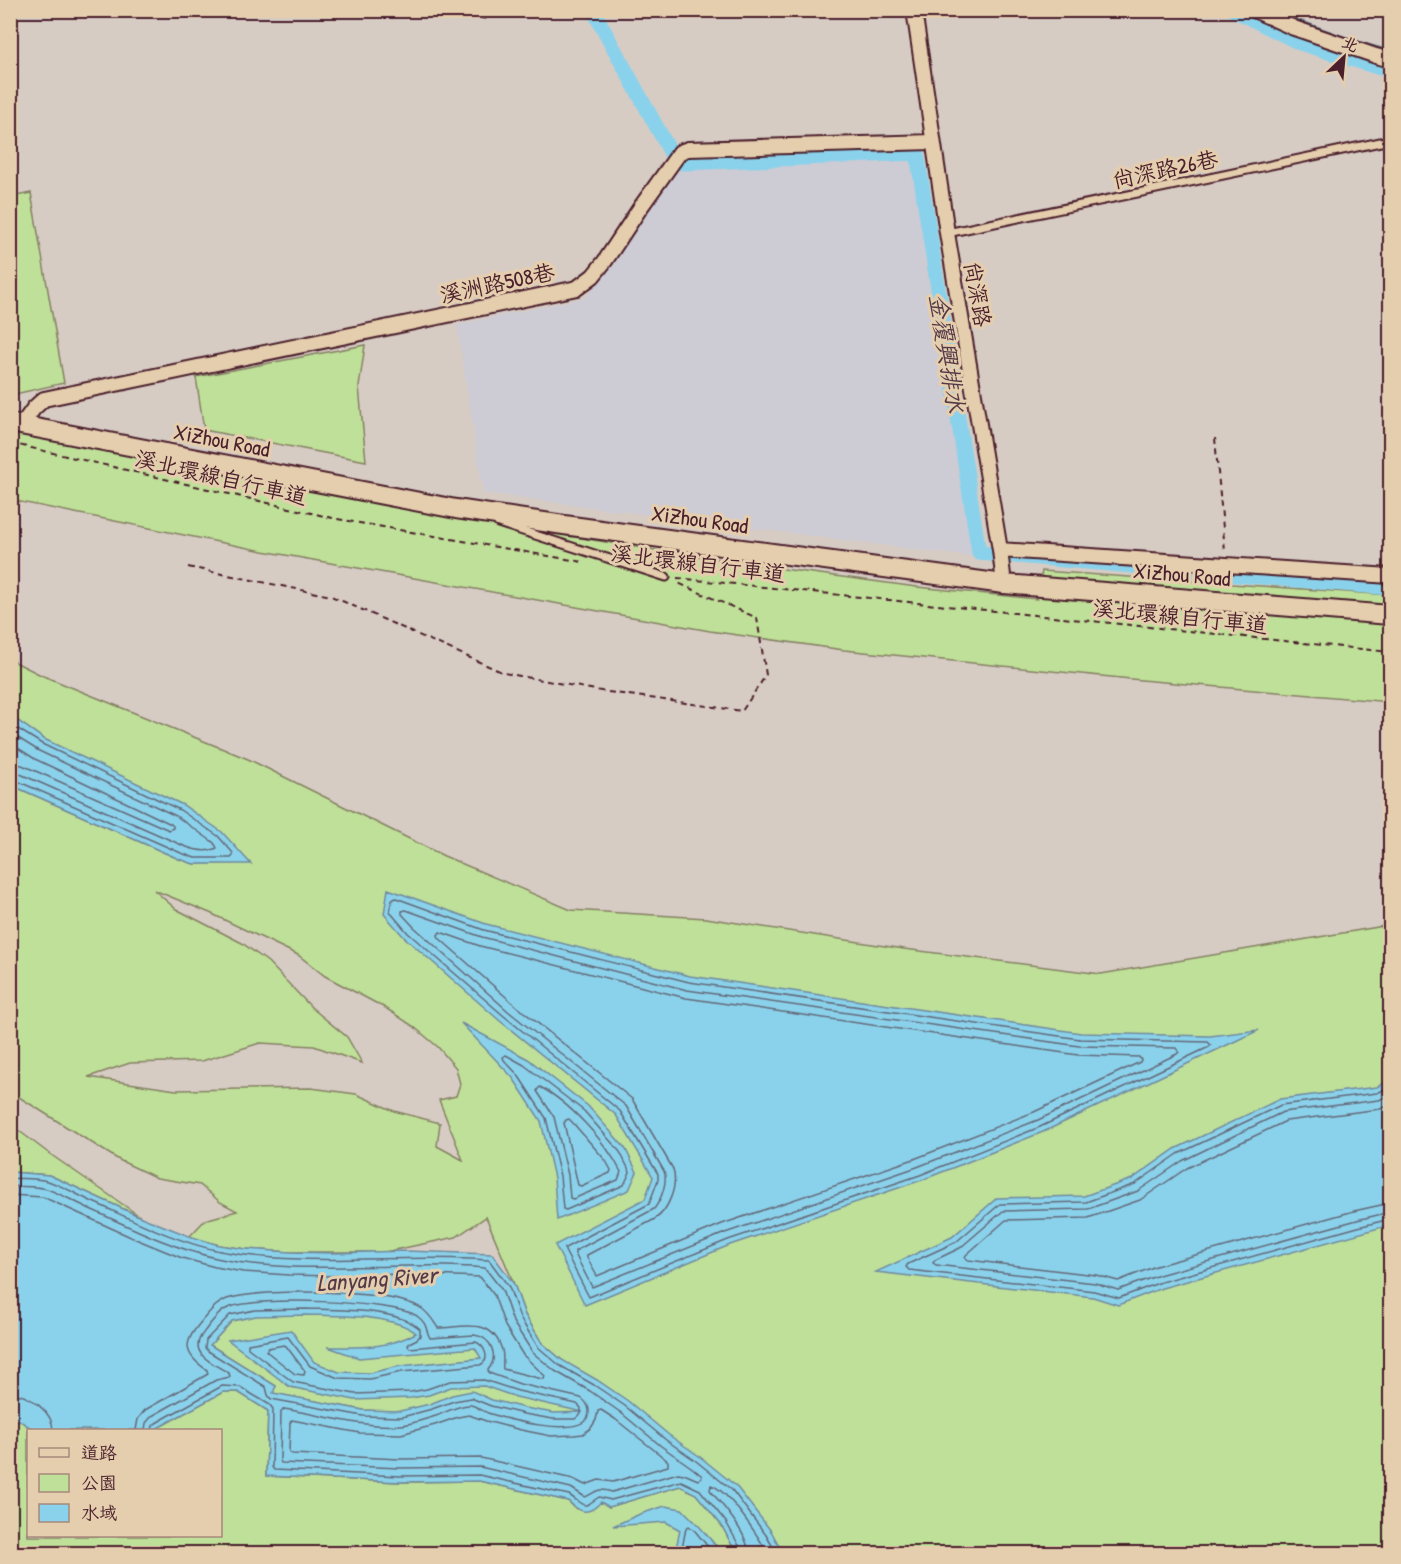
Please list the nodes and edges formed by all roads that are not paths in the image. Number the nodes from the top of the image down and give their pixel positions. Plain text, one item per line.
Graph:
1 (946, 10) edge
2 (1254, 10) edge
3 (914, 14) edge
4 (1390, 60) edge
5 (1390, 140) edge
6 (933, 142) junction
7 (946, 233) junction
8 (16, 425) edge
9 (456, 509) junction
10 (1000, 550) junction
11 (1390, 576) edge
12 (666, 577) road end
13 (1004, 584) junction
14 (1390, 615) edge

1 - 3 lane
2 - 4 street
3 - 6 street, 尚深路
5 - 7 lane, 尚深路26巷
6 - 7 street, 尚深路
6 - 8 street, 溪洲路508巷
7 - 10 street, 尚深路
8 - 9 street, XiZhou Road
9 - 12 lane
9 - 13 street, XiZhou Road
10 - 11 street
10 - 13 street, 尚深路
13 - 14 street, XiZhou Road

